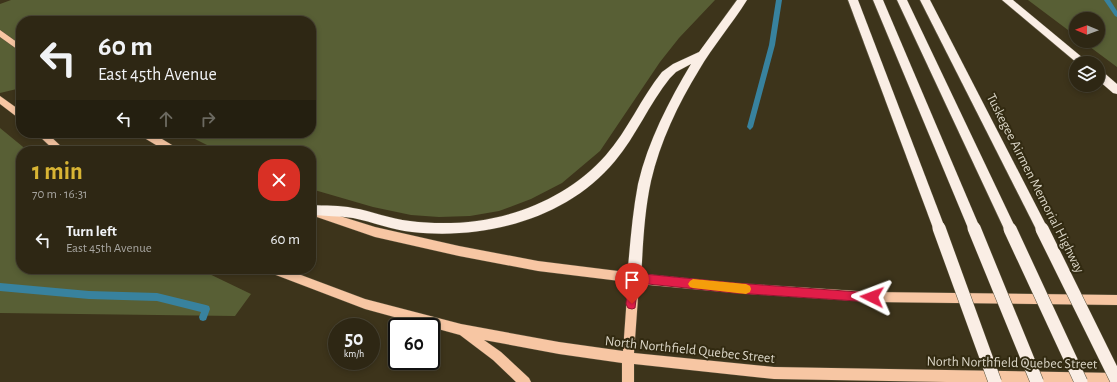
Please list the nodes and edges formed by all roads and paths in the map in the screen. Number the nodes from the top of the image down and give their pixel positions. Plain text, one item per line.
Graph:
1 (742, 0) edge
2 (853, 0) edge
3 (878, 0) edge
4 (902, 0) edge
5 (925, 0) edge
6 (1007, 0) edge
7 (0, 33) edge
8 (16, 45) edge
9 (704, 54) junction
10 (1075, 56) edge
11 (1105, 80) edge
12 (1117, 90) edge
13 (0, 99) edge
14 (16, 112) edge
15 (47, 138) edge
16 (152, 138) edge
17 (56, 146) edge
18 (166, 146) edge
19 (316, 211) edge
20 (316, 213) edge
21 (285, 274) edge
22 (634, 278) junction
23 (1117, 300) edge
24 (461, 330) junction
25 (628, 358) junction
26 (1117, 380) edge
27 (525, 382) edge
28 (628, 382) edge
29 (995, 382) edge
30 (1037, 382) edge
31 (1081, 382) edge

1 - 9 highway
2 - 29 highway, bridge
3 - 30 highway, bridge
4 - 31 highway, bridge
5 - 26 highway, Tuskegee Airmen Memorial Highway, bridge
6 - 10 highway
7 - 8 main road
9 - 19 highway
9 - 22 highway
11 - 12 highway
13 - 14 main road
15 - 17 main road
16 - 18 main road
20 - 22 main road
21 - 24 main road, North Northfield Quebec Street
22 - 23 main road
22 - 25 main road
24 - 25 main road, North Northfield Quebec Street
24 - 27 main road
25 - 26 main road, North Northfield Quebec Street
25 - 28 main road

